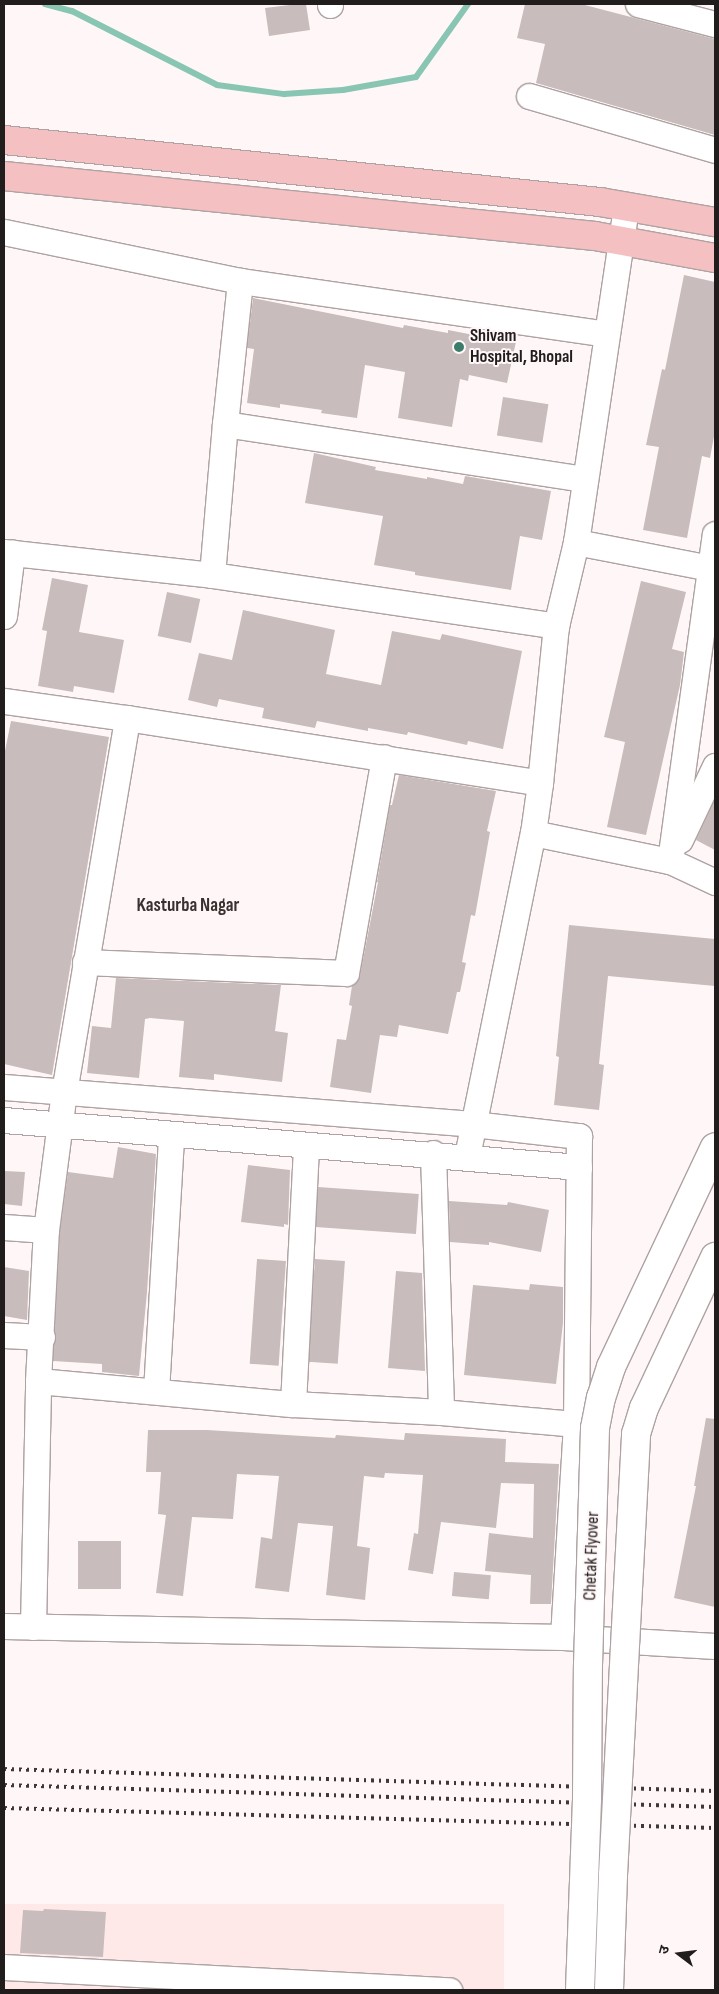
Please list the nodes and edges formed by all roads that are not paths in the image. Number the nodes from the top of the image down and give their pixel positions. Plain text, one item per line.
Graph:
1 (638, 4) edge
2 (689, 10) edge
3 (715, 24) edge
4 (529, 96) dead end
5 (4, 140) edge
6 (715, 150) edge
7 (4, 176) edge
8 (626, 206) junction
9 (715, 222) edge
10 (4, 232) edge
11 (620, 241) junction
12 (715, 258) edge
13 (240, 281) junction
14 (606, 334) junction
15 (225, 424) junction
16 (584, 480) junction
17 (715, 534) edge
18 (576, 542) junction
19 (8, 552) edge
20 (710, 568) junction
21 (212, 575) junction
22 (4, 616) edge
23 (556, 626) junction
24 (4, 701) edge
25 (127, 718) junction
26 (384, 758) junction
27 (715, 766) edge
28 (540, 783) junction
29 (533, 833) junction
30 (670, 861) junction
31 (715, 882) edge
32 (85, 962) junction
33 (4, 1087) edge
34 (64, 1092) junction
35 (4, 1120) edge
36 (59, 1124) junction
37 (473, 1124) junction
38 (171, 1134) junction
39 (306, 1146) junction
40 (715, 1148) edge
41 (434, 1153) junction
42 (467, 1156) junction
43 (579, 1167) junction
44 (4, 1227) edge
45 (46, 1230) junction
46 (715, 1257) edge
47 (4, 1335) edge
48 (42, 1337) junction
49 (38, 1381) junction
50 (156, 1392) junction
51 (293, 1404) junction
52 (441, 1412) junction
53 (576, 1424) junction
54 (4, 1626) edge
55 (33, 1628) junction
56 (563, 1637) junction
57 (715, 1646) edge
58 (4, 1968) edge
59 (123, 1982) edge
60 (449, 1990) edge
61 (580, 1990) edge
62 (609, 1990) edge

1 - 2 street
2 - 3 street
4 - 6 street
5 - 8 main road
7 - 11 main road
8 - 9 main road
8 - 11 street
10 - 13 street
11 - 12 main road
11 - 14 street
13 - 14 street
13 - 15 street
14 - 16 street
15 - 16 street
15 - 21 street
16 - 18 street
17 - 20 street
18 - 20 street
18 - 23 street
19 - 21 street
19 - 22 street
20 - 30 street
21 - 23 street
23 - 28 street
24 - 25 street
25 - 26 street
25 - 32 street
26 - 28 street
26 - 32 street
27 - 30 street
28 - 29 street
29 - 30 street
29 - 37 street
30 - 31 street
32 - 34 street
33 - 34 street
34 - 36 street
34 - 37 street
35 - 36 street
36 - 38 street
36 - 45 street
37 - 42 street
37 - 43 street
38 - 39 street
38 - 50 street
39 - 41 street
39 - 51 street
40 - 61 main road, Chetak Flyover, bridge
41 - 42 street
41 - 52 street
42 - 43 street
43 - 53 street
44 - 45 street
45 - 48 street
46 - 62 main road, Chetak Flyover, bridge
47 - 48 street
48 - 49 street
49 - 50 street
49 - 55 street
50 - 51 street
51 - 52 street
52 - 53 street
53 - 56 street
54 - 55 street
55 - 56 street
56 - 57 street
58 - 59 street
59 - 60 street

